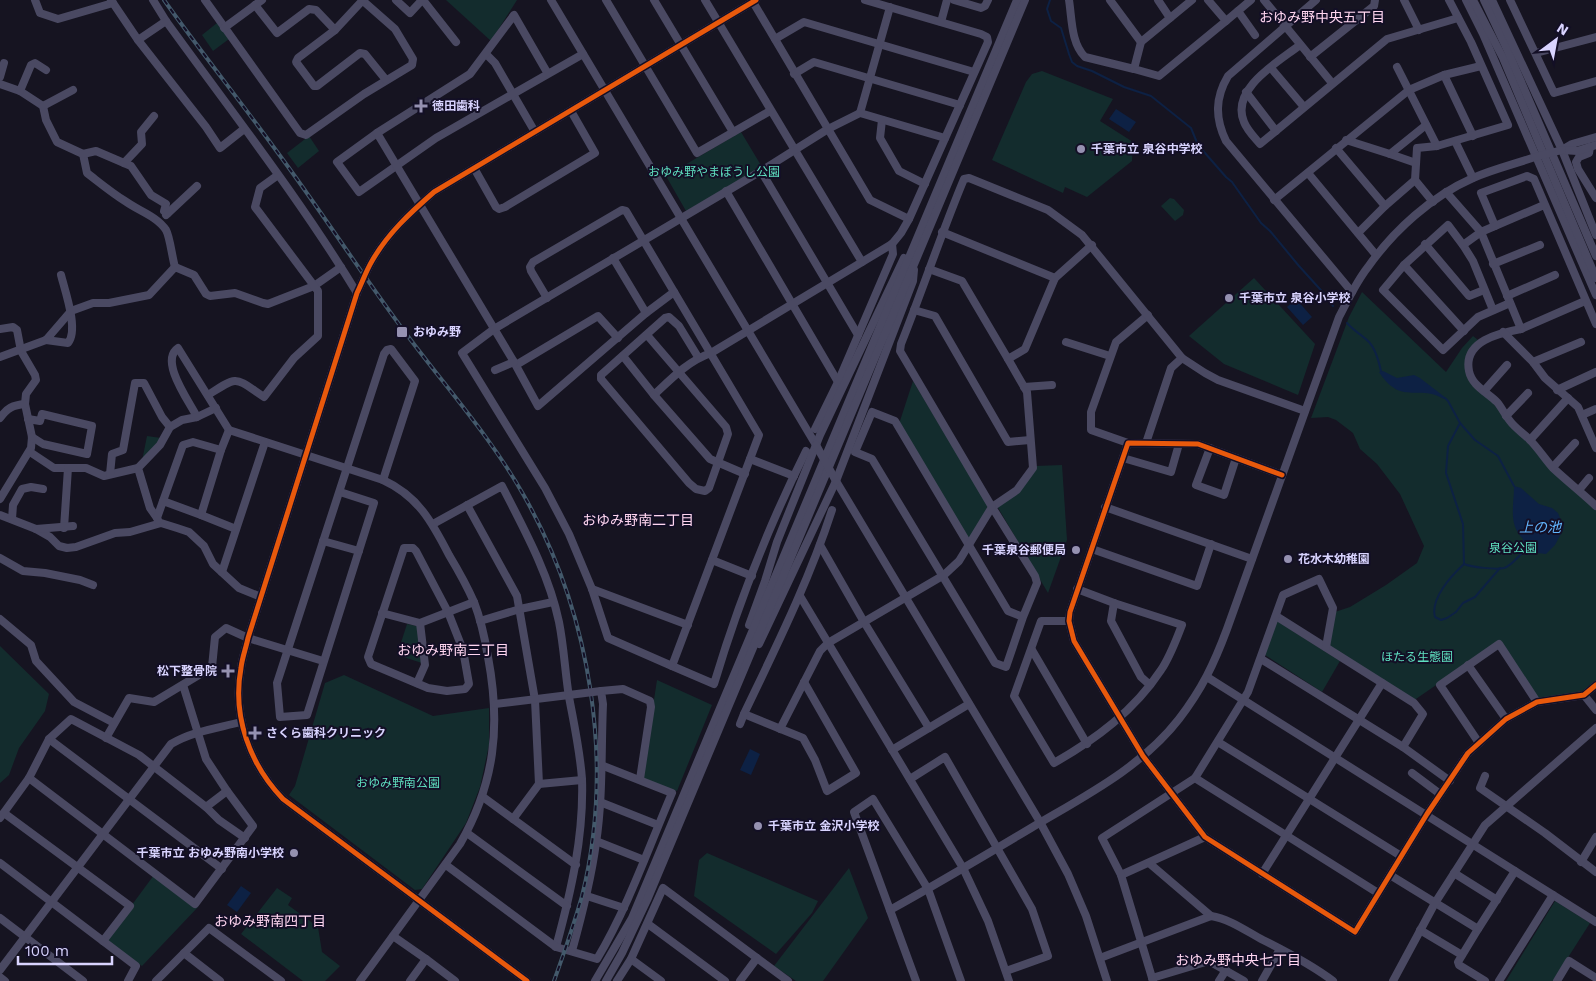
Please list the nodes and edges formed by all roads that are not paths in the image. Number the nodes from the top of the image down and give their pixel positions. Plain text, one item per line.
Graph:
1 (35, 0) edge
2 (153, 0) edge
3 (205, 0) edge
4 (362, 0) edge
5 (396, 0) edge
6 (423, 0) edge
7 (551, 0) edge
8 (606, 0) edge
9 (654, 0) edge
10 (705, 0) edge
11 (865, 0) edge
12 (947, 0) edge
13 (954, 0) edge
14 (988, 0) edge
15 (1017, 0) edge
16 (1024, 0) edge
17 (1069, 0) edge
18 (1110, 0) edge
19 (1158, 0) edge
20 (1192, 0) edge
21 (1208, 0) edge
22 (1251, 0) edge
23 (1264, 0) edge
24 (1316, 0) edge
25 (1375, 0) edge
26 (1404, 0) edge
27 (1449, 0) edge
28 (1466, 0) edge
29 (1473, 0) edge
30 (1484, 0) edge
31 (1492, 0) edge
32 (1510, 0) edge
33 (754, 1) edge
34 (112, 2) edge
35 (258, 2) edge
36 (890, 8) junction
37 (1238, 11) junction
38 (1170, 18) junction
39 (1458, 18) junction
40 (166, 21) junction
41 (1226, 21) junction
42 (718, 22) junction
43 (941, 22) junction
44 (1285, 27) junction
45 (224, 28) junction
46 (335, 30) junction
47 (1419, 30) junction
48 (1255, 35) dead end
49 (1596, 38) edge
50 (775, 39) junction
51 (138, 40) junction
52 (456, 42) dead end
53 (1141, 42) junction
54 (878, 44) junction
55 (1300, 45) junction
56 (681, 46) junction
57 (1536, 53) junction
58 (486, 54) junction
59 (583, 54) junction
60 (1310, 57) junction
61 (4, 63) dead end
62 (645, 66) junction
63 (1481, 66) junction
64 (1397, 67) dead end
65 (1271, 68) junction
66 (1134, 69) junction
67 (46, 70) dead end
68 (974, 72) junction
69 (548, 74) junction
70 (794, 74) junction
71 (1444, 75) junction
72 (0, 77) edge
73 (869, 78) junction
74 (386, 80) junction
75 (1596, 81) edge
76 (1332, 83) junction
77 (0, 84) edge
78 (73, 90) dead end
79 (605, 90) junction
80 (1409, 90) junction
81 (20, 91) junction
82 (1246, 92) junction
83 (514, 94) junction
84 (960, 105) junction
85 (43, 106) junction
86 (1304, 107) junction
87 (770, 110) junction
88 (570, 111) junction
89 (860, 113) junction
90 (154, 116) dead end
91 (882, 120) junction
92 (1426, 125) junction
93 (244, 129) junction
94 (828, 129) junction
95 (1276, 130) junction
96 (534, 132) junction
97 (733, 132) junction
98 (377, 133) junction
99 (1474, 136) junction
100 (1596, 137) edge
101 (946, 138) junction
102 (1346, 140) junction
103 (1456, 140) junction
104 (1437, 146) junction
105 (1593, 146) edge
106 (1336, 148) junction
107 (794, 150) junction
108 (1562, 150) junction
109 (83, 154) junction
110 (1390, 154) junction
111 (1535, 157) junction
112 (124, 163) junction
113 (1416, 163) junction
114 (396, 166) junction
115 (474, 168) junction
116 (761, 171) junction
117 (1308, 173) junction
118 (278, 175) junction
119 (1473, 178) junction
120 (1415, 180) junction
121 (925, 184) junction
122 (197, 186) dead end
123 (726, 191) junction
124 (1446, 192) junction
125 (1595, 193) edge
126 (1274, 200) junction
127 (1432, 202) junction
128 (420, 204) junction
129 (1385, 206) junction
130 (1544, 206) junction
131 (168, 213) junction
132 (680, 218) junction
133 (909, 219) junction
134 (160, 223) junction
135 (1495, 226) junction
136 (921, 229) junction
137 (942, 232) junction
138 (1481, 232) junction
139 (1358, 233) junction
140 (1596, 235) edge
141 (643, 240) junction
142 (892, 244) junction
143 (1425, 244) junction
144 (1092, 245) junction
145 (1463, 245) junction
146 (1540, 245) dead end
147 (1376, 255) junction
148 (1596, 256) edge
149 (613, 258) junction
150 (916, 258) junction
151 (862, 262) junction
152 (1493, 264) junction
153 (1404, 265) junction
154 (175, 267) junction
155 (341, 267) junction
156 (929, 268) junction
157 (61, 274) dead end
158 (1555, 275) dead end
159 (1055, 278) junction
160 (1596, 278) edge
161 (826, 283) junction
162 (314, 286) junction
163 (1484, 290) junction
164 (674, 292) junction
165 (1352, 292) junction
166 (357, 293) junction
167 (1596, 294) edge
168 (547, 298) junction
169 (1509, 299) junction
170 (1585, 301) junction
171 (792, 304) junction
172 (914, 310) junction
173 (1492, 310) junction
174 (69, 313) junction
175 (646, 313) junction
176 (1148, 315) junction
177 (1596, 324) edge
178 (0, 329) edge
179 (494, 329) junction
180 (1521, 329) junction
181 (747, 331) junction
182 (1464, 331) junction
183 (1503, 332) junction
184 (647, 335) junction
185 (858, 335) junction
186 (618, 338) junction
187 (46, 340) junction
188 (1066, 342) dead end
189 (1581, 342) dead end
190 (21, 351) junction
191 (711, 353) junction
192 (623, 356) junction
193 (1110, 356) junction
194 (0, 357) edge
195 (698, 357) junction
196 (1008, 358) junction
197 (1182, 358) junction
198 (1533, 362) junction
199 (515, 363) junction
200 (1507, 365) dead end
201 (496, 370) dead end
202 (1596, 372) edge
203 (678, 373) junction
204 (838, 382) junction
205 (1052, 385) dead end
206 (1024, 387) junction
207 (1558, 390) junction
208 (1484, 391) junction
209 (1528, 393) dead end
210 (654, 394) junction
211 (208, 395) junction
212 (1568, 398) junction
213 (25, 404) junction
214 (216, 408) junction
215 (2, 409) edge
216 (1596, 409) edge
217 (1304, 411) junction
218 (1582, 415) junction
219 (1506, 416) junction
220 (197, 417) junction
221 (0, 418) edge
222 (28, 419) junction
223 (170, 427) junction
224 (816, 429) dead end
225 (229, 430) junction
226 (32, 437) junction
227 (1030, 440) junction
228 (1530, 440) junction
229 (265, 442) junction
230 (1128, 443) junction
231 (1146, 443) junction
232 (1576, 443) dead end
233 (1179, 444) junction
234 (816, 445) junction
235 (1596, 447) edge
236 (1210, 448) junction
237 (221, 450) junction
238 (806, 451) dead end
239 (30, 452) junction
240 (306, 456) junction
241 (1123, 458) junction
242 (1236, 458) junction
243 (750, 459) junction
244 (718, 462) junction
245 (68, 468) junction
246 (138, 468) junction
247 (1553, 468) junction
248 (347, 469) junction
249 (110, 474) junction
250 (745, 474) junction
251 (1282, 475) junction
252 (794, 476) junction
253 (1589, 478) dead end
254 (382, 480) junction
255 (836, 481) junction
256 (43, 488) dead end
257 (5, 490) junction
258 (1579, 490) junction
259 (340, 492) junction
260 (17, 497) junction
261 (0, 498) edge
262 (163, 502) junction
263 (467, 505) junction
264 (1596, 506) edge
265 (992, 507) junction
266 (1105, 507) junction
267 (832, 510) dead end
268 (0, 515) edge
269 (201, 515) junction
270 (12, 518) junction
271 (159, 521) junction
272 (433, 524) junction
273 (73, 526) dead end
274 (64, 528) junction
275 (36, 529) junction
276 (236, 529) junction
277 (323, 540) junction
278 (1211, 544) junction
279 (820, 545) junction
280 (969, 547) junction
281 (1092, 549) junction
282 (359, 551) junction
283 (0, 558) edge
284 (1252, 559) junction
285 (712, 560) junction
286 (222, 572) junction
287 (944, 575) junction
288 (752, 576) junction
289 (93, 585) dead end
290 (1077, 588) junction
291 (592, 589) junction
292 (800, 596) junction
293 (261, 597) junction
294 (905, 598) junction
295 (474, 602) junction
296 (553, 602) junction
297 (1114, 603) junction
298 (520, 609) junction
299 (448, 612) junction
300 (382, 614) junction
301 (1276, 616) junction
302 (1023, 617) junction
303 (0, 618) edge
304 (480, 621) junction
305 (864, 622) junction
306 (1069, 622) junction
307 (420, 623) junction
308 (688, 625) junction
309 (248, 638) junction
310 (828, 643) junction
311 (1326, 647) junction
312 (287, 650) junction
313 (1032, 650) junction
314 (1260, 659) junction
315 (323, 661) junction
316 (1468, 665) junction
317 (672, 666) junction
318 (740, 668) junction
319 (1207, 677) junction
320 (804, 682) junction
321 (417, 683) junction
322 (1382, 683) junction
323 (183, 685) junction
324 (1150, 685) junction
325 (1596, 685) edge
326 (601, 691) junction
327 (569, 695) junction
328 (1584, 695) junction
329 (535, 700) junction
330 (1243, 700) junction
331 (1537, 702) junction
332 (495, 704) junction
333 (969, 704) junction
334 (1596, 710) edge
335 (744, 714) junction
336 (1120, 718) junction
337 (1506, 719) junction
338 (1359, 720) junction
339 (241, 722) junction
340 (114, 723) junction
341 (740, 724) dead end
342 (929, 728) junction
343 (780, 729) junction
344 (1594, 732) edge
345 (197, 733) junction
346 (106, 738) junction
347 (49, 739) junction
348 (1218, 742) junction
349 (1479, 743) junction
350 (1087, 744) junction
351 (1403, 746) junction
352 (892, 750) junction
353 (1143, 756) junction
354 (1336, 758) junction
355 (601, 765) junction
356 (153, 766) junction
357 (1412, 773) dead end
358 (1485, 776) dead end
359 (30, 778) junction
360 (1195, 778) junction
361 (640, 779) junction
362 (910, 779) junction
363 (582, 780) junction
364 (1450, 781) junction
365 (539, 784) junction
366 (227, 791) junction
367 (1170, 794) junction
368 (1440, 794) junction
369 (483, 797) junction
370 (128, 799) junction
371 (1309, 800) junction
372 (600, 802) junction
373 (206, 806) junction
374 (1505, 806) junction
375 (1427, 814) junction
376 (2, 816) edge
377 (513, 819) junction
378 (1040, 822) junction
379 (658, 825) junction
380 (102, 833) junction
381 (467, 833) junction
382 (1286, 835) junction
383 (1205, 837) junction
384 (1596, 837) edge
385 (245, 838) junction
386 (596, 841) junction
387 (1472, 844) junction
388 (998, 847) junction
389 (1401, 856) junction
390 (644, 860) junction
391 (1581, 862) junction
392 (0, 863) edge
393 (1149, 863) junction
394 (446, 865) junction
395 (576, 865) junction
396 (78, 868) junction
397 (963, 868) junction
398 (222, 869) junction
399 (1515, 871) junction
400 (1596, 872) edge
401 (1454, 873) junction
402 (1262, 874) junction
403 (1121, 875) junction
404 (1390, 875) junction
405 (928, 889) junction
406 (1378, 893) junction
407 (1553, 895) junction
408 (587, 896) junction
409 (1497, 900) junction
410 (419, 901) junction
411 (52, 902) junction
412 (1435, 903) junction
413 (567, 906) junction
414 (624, 908) junction
415 (890, 910) junction
416 (1211, 916) junction
417 (0, 918) edge
418 (1596, 922) edge
419 (648, 924) junction
420 (1478, 929) junction
421 (1420, 930) junction
422 (393, 936) junction
423 (26, 938) junction
424 (103, 941) junction
425 (1140, 942) junction
426 (556, 946) junction
427 (1280, 949) junction
428 (572, 951) junction
429 (184, 953) junction
430 (1462, 955) junction
431 (757, 958) junction
432 (1100, 958) junction
433 (631, 959) junction
434 (426, 960) junction
435 (0, 970) edge
436 (1226, 970) junction
437 (1006, 971) junction
438 (0, 978) edge
439 (1596, 978) edge
440 (1152, 979) edge
441 (5, 981) edge
442 (83, 981) edge
443 (128, 981) edge
444 (157, 981) edge
445 (220, 981) edge
446 (281, 981) edge
447 (360, 981) edge
448 (410, 981) edge
449 (455, 981) edge
450 (527, 981) edge
451 (595, 981) edge
452 (606, 981) edge
453 (618, 981) edge
454 (661, 981) edge
455 (725, 981) edge
456 (740, 981) edge
457 (788, 981) edge
458 (916, 981) edge
459 (961, 981) edge
460 (1009, 981) edge
461 (1107, 981) edge
462 (1219, 981) edge
463 (1244, 981) edge
464 (1262, 981) edge
465 (1333, 981) edge
466 (1393, 981) edge
467 (1485, 981) edge
468 (1500, 981) edge
469 (1557, 981) edge

1 - 34 street
2 - 40 street
3 - 45 street
4 - 46 street
4 - 74 street
5 - 6 street
6 - 52 street
7 - 59 street
8 - 62 street
9 - 56 street
10 - 42 street
11 - 36 street
12 - 43 street
13 - 14 street
15 - 136 street
16 - 150 street
17 - 66 street
18 - 53 street
19 - 38 street
20 - 38 street
21 - 41 street
22 - 37 street
23 - 44 street
24 - 44 street
25 - 60 street
26 - 47 street
27 - 39 street
28 - 111 street
29 - 160 street
30 - 148 street
31 - 108 street
32 - 57 street
33 - 42 street
33 - 50 street
34 - 51 street
35 - 45 street
35 - 46 street
36 - 43 street
36 - 54 street
37 - 41 street
37 - 48 street
38 - 53 street
39 - 47 street
39 - 63 street
40 - 51 street
40 - 93 street
41 - 66 street
42 - 56 street
42 - 87 street
43 - 68 street
44 - 55 street
44 - 126 street
45 - 74 street
46 - 74 street
47 - 76 street
49 - 57 street
50 - 54 street
50 - 70 street
51 - 93 street
53 - 66 street
54 - 68 street
54 - 73 street
55 - 60 street
55 - 65 street
56 - 62 street
56 - 97 street
57 - 75 street
58 - 69 street
58 - 83 street
58 - 98 street
59 - 69 street
59 - 79 street
60 - 76 street
61 - 72 street
62 - 79 street
62 - 97 street
63 - 71 street
63 - 99 street
64 - 80 street
65 - 82 street
65 - 86 street
67 - 81 street
68 - 84 street
69 - 83 street
70 - 73 street
70 - 94 street
71 - 80 street
71 - 99 street
73 - 84 street
73 - 89 street
76 - 86 street
77 - 81 street
78 - 85 street
79 - 88 street
79 - 132 street
80 - 92 street
80 - 102 street
81 - 85 street
82 - 95 street
82 - 95 street
83 - 96 street
83 - 114 street
84 - 101 street
85 - 109 street
86 - 95 street
87 - 97 street
87 - 107 street
88 - 96 street
88 - 115 street
89 - 91 street
89 - 94 street
90 - 112 street
91 - 101 street
91 - 121 street
92 - 104 street
92 - 110 street
93 - 118 street
94 - 107 street
94 - 133 street
96 - 115 street
98 - 114 street
98 - 114 street
99 - 103 street
100 - 108 street
101 - 121 street
102 - 106 street
102 - 110 street
103 - 104 street
103 - 119 street
104 - 113 street
105 - 108 street
105 - 125 street
106 - 117 street
106 - 129 street
107 - 116 street
107 - 151 street
108 - 111 street, bridge
108 - 140 street
109 - 112 street
109 - 134 street
110 - 113 street
111 - 119 street
111 - 167 street
112 - 131 street
113 - 120 street
114 - 128 street
115 - 128 street
116 - 123 street
116 - 161 street
117 - 126 street
117 - 139 street
118 - 155 street
118 - 162 street
119 - 124 street
120 - 127 street
120 - 129 street
121 - 133 street
122 - 131 street
123 - 132 street
123 - 171 street
124 - 127 street
124 - 138 street
126 - 165 street
127 - 147 street
128 - 166 street
128 - 179 street
129 - 139 street
130 - 135 street
130 - 135 street
130 - 170 street
131 - 134 street
132 - 141 street
132 - 181 street
133 - 142 street
134 - 154 street
135 - 138 street
136 - 234 street
136 - 318 street
137 - 144 street
137 - 156 street
137 - 159 street
138 - 145 street
138 - 152 street
139 - 147 street
141 - 149 street
141 - 164 street
141 - 168 street
142 - 151 street
142 - 185 street
143 - 145 street
143 - 153 street
143 - 163 street
144 - 159 street
144 - 176 street
145 - 163 street
146 - 152 street
147 - 165 street
149 - 168 street
149 - 175 street
150 - 255 street
150 - 318 street
151 - 161 street
152 - 169 street
153 - 182 street
153 - 182 street
154 - 162 street
154 - 174 street
155 - 162 street
155 - 166 street
156 - 172 street
156 - 196 street
157 - 174 street
158 - 169 street
159 - 196 street
161 - 171 street
161 - 185 street
162 - 211 street
163 - 173 street
164 - 175 street
164 - 191 street
165 - 217 street
166 - 240 street
168 - 179 street
169 - 173 street
169 - 180 street
170 - 177 street
170 - 180 street
171 - 181 street
171 - 204 street
172 - 227 street
172 - 265 street
173 - 182 street
174 - 187 street
174 - 187 street
175 - 186 street
176 - 193 street
176 - 197 street
178 - 190 street
179 - 199 street
179 - 291 street
180 - 183 street
181 - 191 street
181 - 234 street
183 - 198 street
183 - 208 street
184 - 192 street
184 - 195 street
184 - 203 street
185 - 204 street
186 - 199 street
186 - 199 street
187 - 190 street
188 - 193 street
189 - 198 street
190 - 194 street
190 - 213 street
191 - 195 street
191 - 243 street
192 - 210 street
192 - 244 street
193 - 230 street
195 - 203 street
196 - 206 street
197 - 217 street
197 - 231 street
198 - 207 street
199 - 201 street
200 - 208 street
202 - 207 street
203 - 210 street
203 - 244 street
204 - 224 street
205 - 206 street
206 - 227 street
207 - 212 street
208 - 219 street
209 - 219 street
210 - 244 street
211 - 214 street
211 - 220 street
212 - 218 street
212 - 228 street
213 - 215 street
213 - 222 street
214 - 220 street
214 - 225 street
215 - 221 street
216 - 218 street
217 - 251 street
218 - 235 street
219 - 228 street
220 - 223 street
222 - 226 street
222 - 226 street
223 - 246 street
223 - 249 street
225 - 229 street
225 - 237 street
226 - 239 street
227 - 265 street
228 - 247 street
229 - 240 street
229 - 276 street
230 - 231 street
230 - 241 street
231 - 233 street
232 - 247 street
233 - 236 street
233 - 241 street
234 - 255 street, bridge
234 - 318 street
236 - 242 street
236 - 242 street
237 - 262 street
237 - 269 street
238 - 252 street
239 - 245 street
239 - 257 street
240 - 248 street
240 - 293 street
241 - 266 street
242 - 251 street
243 - 250 street
243 - 252 street
244 - 250 street
245 - 249 street
245 - 274 street
246 - 249 street
246 - 271 street
247 - 258 street
248 - 254 street
248 - 254 street
248 - 259 street
250 - 285 street
251 - 284 street
252 - 288 street
253 - 258 street
254 - 272 street
255 - 294 street
255 - 318 street
256 - 260 street
257 - 260 street
257 - 261 street
258 - 264 street
259 - 277 street
259 - 282 street
260 - 270 street
262 - 269 street
262 - 271 street
263 - 272 street
263 - 296 street
263 - 298 street
265 - 280 street
265 - 302 street
266 - 278 street
266 - 281 street
267 - 279 street
268 - 270 street
269 - 276 street
270 - 275 street
271 - 275 street
271 - 286 street
272 - 295 street
273 - 274 street
274 - 275 street
276 - 286 street
277 - 282 street
277 - 312 street
278 - 281 street
278 - 284 street
279 - 292 street
279 - 305 street
280 - 287 street
280 - 287 street
280 - 302 street
281 - 290 street
282 - 315 street
283 - 289 street
284 - 319 street
285 - 288 street
285 - 308 street
286 - 293 street
287 - 294 street
287 - 302 street
288 - 317 street
290 - 297 street
290 - 306 street
291 - 308 street
291 - 317 street
292 - 310 street
292 - 335 street
293 - 309 street
294 - 305 street
294 - 333 street
295 - 299 street
295 - 304 street
296 - 298 street
296 - 327 street
297 - 324 street
297 - 324 street
298 - 304 street
298 - 329 street
299 - 300 street
299 - 307 street
299 - 321 street
300 - 307 street
300 - 321 street
301 - 311 street
301 - 311 street
301 - 314 street
303 - 340 street
304 - 332 street
305 - 310 street
305 - 342 street
306 - 313 street
306 - 336 street
307 - 321 street
308 - 317 street
309 - 312 street
309 - 323 street
309 - 339 street
310 - 320 street
310 - 352 street
311 - 322 street
312 - 315 street
312 - 315 street
313 - 350 street
313 - 350 street
314 - 330 street
314 - 338 street
316 - 331 street
316 - 337 street
316 - 349 street
318 - 451 street
318 - 452 street
319 - 330 street
319 - 353 street
320 - 343 street
320 - 343 street
322 - 338 street
322 - 351 street
323 - 340 street
323 - 345 street
324 - 336 street
325 - 328 street
326 - 327 street, bridge
326 - 355 street
326 - 361 street
327 - 329 street
327 - 363 street
328 - 331 street
328 - 334 street
329 - 332 street
329 - 365 street
330 - 348 street
330 - 354 street
331 - 337 street
332 - 369 street
333 - 342 street
333 - 378 street
335 - 341 street
335 - 343 street
336 - 350 street
336 - 353 street
337 - 349 street
338 - 351 street
338 - 354 street
339 - 345 street
339 - 410 street
340 - 346 street
342 - 352 street
344 - 374 street
345 - 356 street
345 - 366 street
346 - 347 street
346 - 356 street
347 - 359 street
347 - 370 street
348 - 360 street
348 - 371 street
349 - 364 street
351 - 364 street
352 - 362 street
353 - 367 street
353 - 378 street
354 - 371 street
354 - 375 street
355 - 361 street
355 - 372 street
356 - 370 street
356 - 373 street
357 - 368 street
358 - 374 street
359 - 376 street
359 - 380 street
360 - 367 street
360 - 382 street
361 - 379 street
362 - 388 street
362 - 397 street
363 - 365 street
363 - 395 street
364 - 368 street
365 - 377 street
366 - 373 street
366 - 385 street
367 - 383 street
367 - 403 street
368 - 375 street
369 - 377 street
369 - 381 street
370 - 380 street
370 - 398 street
371 - 382 street
371 - 389 street
372 - 379 street
372 - 386 street
373 - 385 street
374 - 387 street
374 - 391 street
375 - 387 street
375 - 389 street
376 - 396 street
377 - 395 street
378 - 388 street
378 - 432 street
379 - 390 street
380 - 396 street
380 - 398 street
381 - 394 street
381 - 413 street
382 - 402 street
382 - 406 street
383 - 393 street
383 - 402 street
384 - 391 street
385 - 398 street
386 - 390 street
386 - 408 street
387 - 399 street
387 - 401 street
388 - 397 street
388 - 437 street
389 - 404 street
390 - 414 street
391 - 400 street
392 - 411 street
393 - 403 street
393 - 416 street
394 - 410 street
394 - 426 street
395 - 413 street
396 - 411 street
396 - 424 street
397 - 405 street
397 - 437 street
399 - 407 street
399 - 409 street
401 - 409 street
401 - 412 street
402 - 406 street
403 - 425 street
404 - 406 street
404 - 412 street
405 - 415 street
405 - 415 street
405 - 459 street
407 - 418 street
407 - 468 street
408 - 414 street
408 - 428 street
409 - 420 street
410 - 422 street
410 - 450 street
411 - 423 street
411 - 424 street
412 - 420 street
412 - 421 street
413 - 426 street
414 - 428 street
415 - 458 street
416 - 425 street
416 - 427 street
417 - 423 street
419 - 431 street
419 - 433 street
419 - 455 street
420 - 430 street
421 - 430 street
421 - 466 street
422 - 434 street
422 - 447 street
423 - 435 street
423 - 442 street
424 - 443 street
425 - 432 street
425 - 440 street
426 - 428 street
427 - 464 street
427 - 465 street
429 - 444 street
429 - 445 street
429 - 446 street
430 - 467 street
431 - 456 street
431 - 457 street
432 - 461 street
433 - 453 street
433 - 454 street
434 - 448 street
434 - 449 street
436 - 440 street
436 - 462 street
436 - 463 street
437 - 460 street
438 - 441 street
439 - 469 street

